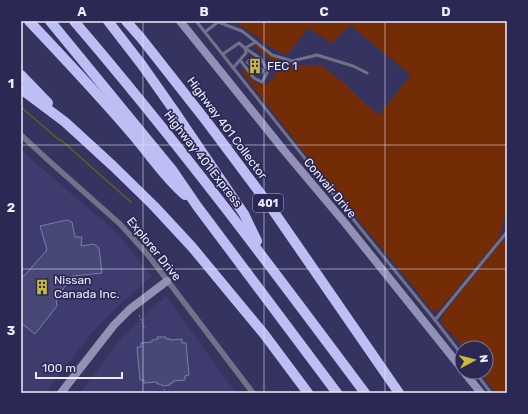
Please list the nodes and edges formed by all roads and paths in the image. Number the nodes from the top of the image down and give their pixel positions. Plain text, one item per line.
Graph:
1 (29, 21) edge
2 (50, 21) edge
3 (74, 21) edge
4 (108, 21) edge
5 (126, 21) edge
6 (180, 21) edge
7 (196, 21) edge
8 (205, 32) junction
9 (256, 42) junction
10 (245, 48) junction
11 (223, 54) junction
12 (240, 60) junction
13 (234, 68) junction
14 (367, 73) dead end
15 (21, 76) edge
16 (21, 88) edge
17 (65, 122) junction
18 (21, 135) edge
19 (197, 206) junction
20 (507, 232) edge
21 (265, 259) junction
22 (167, 281) junction
23 (139, 315) dead end
24 (435, 320) junction
25 (145, 330) dead end
26 (454, 345) edge
27 (454, 359) edge
28 (470, 380) edge
29 (481, 380) edge
30 (164, 389) dead end
31 (61, 393) edge
32 (165, 393) edge
33 (253, 393) edge
34 (308, 393) edge
35 (337, 393) edge
36 (365, 393) edge
37 (399, 393) edge
38 (481, 393) edge
39 (491, 393) edge

1 - 19 highway
2 - 19 highway
3 - 21 highway, Highway 401 Express
4 - 21 highway
5 - 37 highway, Highway 401 Collector / 401
6 - 27 street, Convair Drive
7 - 8 lane
8 - 9 lane
8 - 11 lane
9 - 10 lane
9 - 14 lane
10 - 11 lane
10 - 12 lane
10 - 12 lane
11 - 13 lane
12 - 13 lane
13 - 24 lane
15 - 17 highway
16 - 17 highway
17 - 34 highway
18 - 22 street, Explorer Drive
19 - 35 highway
20 - 24 lane
21 - 36 highway, Highway 401 Express
22 - 31 street
22 - 33 street, Explorer Drive
23 - 25 path
24 - 26 lane
28 - 38 street
29 - 39 lane
30 - 32 path

